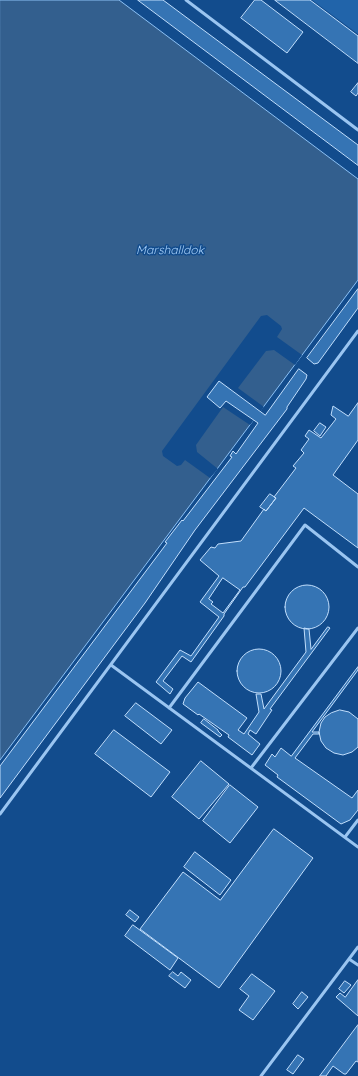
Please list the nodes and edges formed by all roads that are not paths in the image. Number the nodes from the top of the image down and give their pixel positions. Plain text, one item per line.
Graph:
1 (186, 0) edge
2 (358, 130) edge
3 (358, 331) edge
4 (358, 567) edge
5 (358, 628) edge
6 (111, 665) junction
7 (169, 708) junction
8 (251, 768) junction
9 (0, 814) edge
10 (358, 820) edge
11 (345, 837) junction
12 (358, 847) edge
13 (358, 947) edge
14 (349, 959) junction
15 (358, 965) edge
16 (261, 1076) edge

1 - 2 lane
3 - 6 lane
4 - 7 lane
5 - 8 lane
6 - 7 lane
6 - 9 lane
7 - 8 lane
8 - 11 lane
10 - 11 lane
11 - 12 lane
13 - 14 lane
14 - 15 lane
14 - 16 lane

